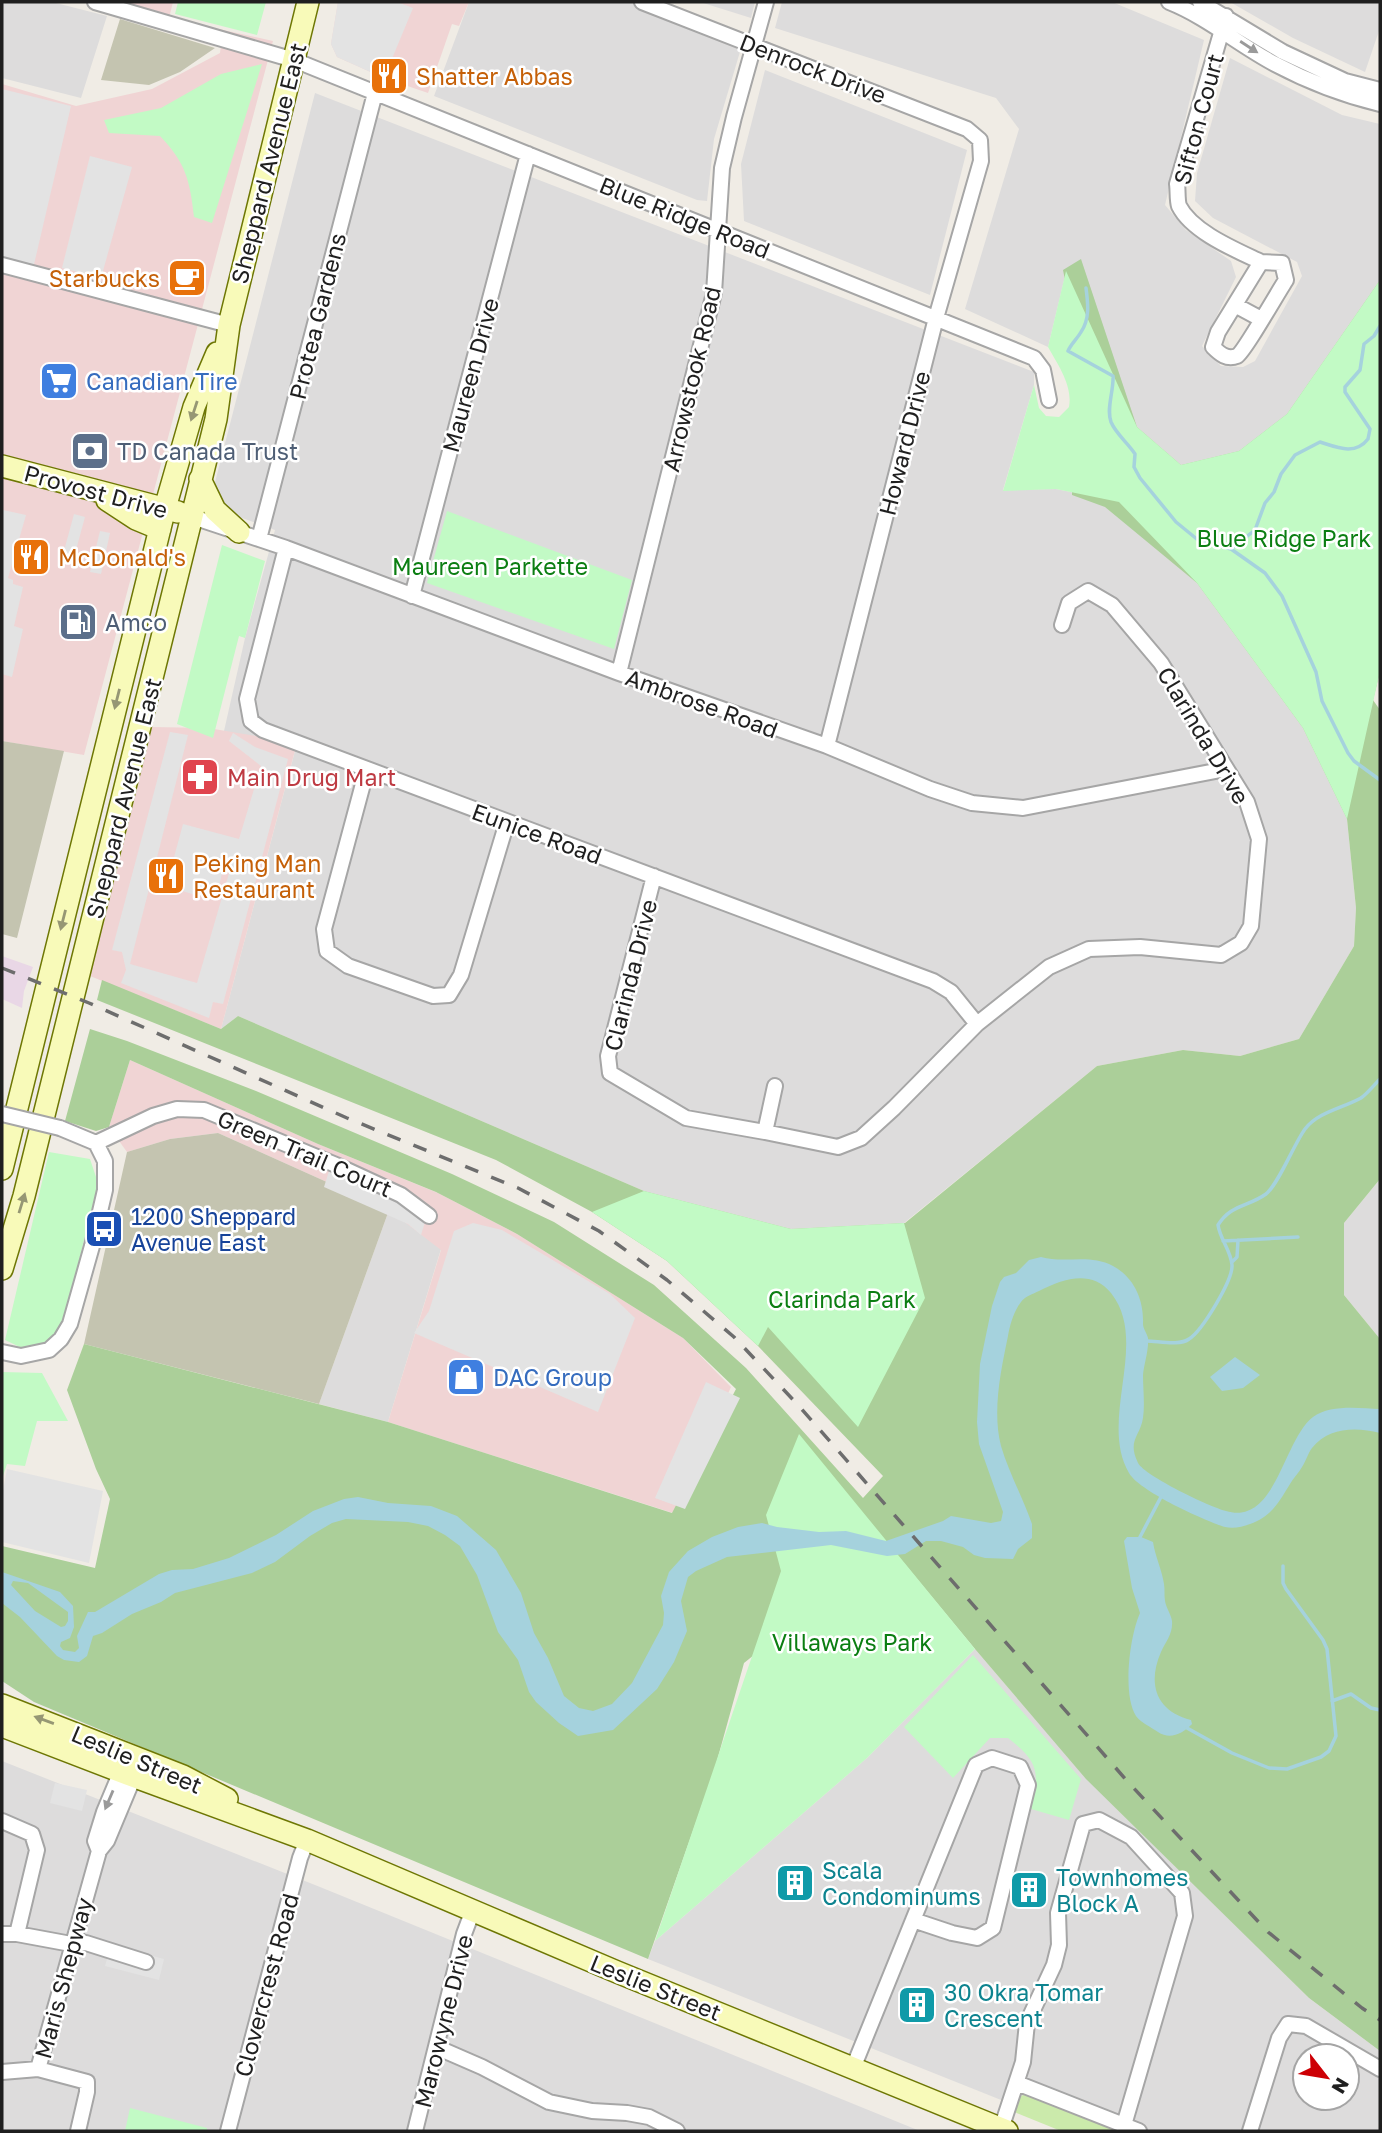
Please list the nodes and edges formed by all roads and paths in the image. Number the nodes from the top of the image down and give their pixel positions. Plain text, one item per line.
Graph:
1 (95, 2) edge
2 (308, 2) edge
3 (642, 2) edge
4 (766, 2) edge
5 (1169, 2) edge
6 (1200, 2) edge
7 (1224, 23) junction
8 (754, 45) junction
9 (293, 60) junction
10 (1380, 90) edge
11 (374, 93) junction
12 (1380, 104) edge
13 (980, 140) joint
14 (528, 154) junction
15 (718, 230) junction
16 (1261, 262) junction
17 (2, 265) edge
18 (1235, 305) junction
19 (936, 318) junction
20 (1261, 319) junction
21 (229, 325) junction
22 (1049, 400) dead end
23 (2, 466) edge
24 (200, 479) junction
25 (190, 516) junction
26 (163, 519) junction
27 (249, 536) junction
28 (286, 548) junction
29 (412, 596) junction
30 (1062, 625) dead end
31 (619, 673) junction
32 (827, 746) junction
33 (367, 769) junction
34 (1226, 769) junction
35 (507, 822) junction
36 (654, 876) junction
37 (978, 1024) junction
38 (775, 1086) dead end
39 (2, 1114) edge
40 (765, 1132) junction
41 (96, 1143) junction
42 (2, 1169) edge
43 (429, 1216) dead end
44 (2, 1269) edge
45 (2, 1352) edge
46 (2, 1705) edge
47 (2, 1726) edge
48 (130, 1766) junction
49 (2, 1821) edge
50 (307, 1840) junction
51 (473, 1910) junction
52 (913, 1920) junction
53 (2, 1934) edge
54 (17, 1934) junction
55 (71, 1944) junction
56 (146, 1962) dead end
57 (436, 2047) junction
58 (853, 2068) junction
59 (38, 2069) junction
60 (1380, 2069) edge
61 (3, 2075) edge
62 (1017, 2083) junction
63 (1124, 2125) junction
64 (1004, 2130) edge
65 (78, 2131) edge
66 (228, 2131) edge
67 (415, 2131) edge
68 (677, 2131) edge
69 (1139, 2131) edge
70 (1250, 2131) edge

1 - 9 street, Blue Ridge Road
2 - 9 main road, Sheppard Avenue East
3 - 8 street, Denrock Drive
4 - 8 street, Arrowstook Road
5 - 7 street
6 - 7 street
7 - 10 street
7 -> 12 street
7 - 16 street, Sifton Court
8 - 13 street, Denrock Drive
8 - 15 street, Arrowstook Road
9 - 11 street, Blue Ridge Road
9 - 21 main road, Sheppard Avenue East
11 - 14 street, Blue Ridge Road
11 - 27 street, Protea Gardens
13 - 19 street, Howard Drive
14 - 15 street, Blue Ridge Road
14 - 29 street, Maureen Drive
15 - 19 street, Blue Ridge Road
15 - 31 street, Arrowstook Road
16 - 18 street, Sifton Court
16 - 20 street, Sifton Court
17 - 21 street
18 - 20 street
18 - 20 street, Sifton Court
19 - 22 street, Blue Ridge Road
19 - 32 street, Howard Drive
21 - 24 main road, Sheppard Avenue East
21 -> 26 main road, Sheppard Avenue East
23 - 26 main road, Provost Drive
24 - 25 main road, Sheppard Avenue East
24 - 27 main road
25 - 26 main road, Provost Drive
25 - 27 street, Ambrose Road
44 -> 25 main road, Sheppard Avenue East
26 -> 42 main road, Sheppard Avenue East
27 - 28 street, Ambrose Road
28 - 29 street, Ambrose Road
28 - 33 street, Eunice Road
29 - 31 street, Ambrose Road
30 - 34 street, Clarinda Drive
31 - 32 street, Ambrose Road
32 - 34 street, Ambrose Road
33 - 35 street, Eunice Road
33 - 35 street
34 - 37 street, Clarinda Drive
35 - 36 street, Eunice Road
36 - 37 street, Eunice Road
36 - 40 street, Clarinda Drive
37 - 40 street, Clarinda Drive
38 - 40 street
39 - 41 street, bridge
41 - 43 street, Green Trail Court
41 - 45 street
48 -> 46 main road, Leslie Street
47 - 48 main road, Leslie Street
48 - 50 main road, Leslie Street
48 - 55 street, Maris Shepway
49 - 54 street
50 - 51 main road, Leslie Street
50 - 66 street, Clovercrest Road
51 - 57 street, Marowyne Drive
51 - 58 main road, Leslie Street
52 - 52 street
52 - 58 street
53 - 54 street
54 - 55 street
55 - 56 street
55 - 59 street, Maris Shepway
57 - 67 street, Marowyne Drive
57 - 68 street
58 - 64 main road, Leslie Street
59 - 61 street, Maris Shepway
59 - 65 street
60 - 70 street
62 - 63 street
62 - 63 street
62 - 64 street
63 - 69 street

